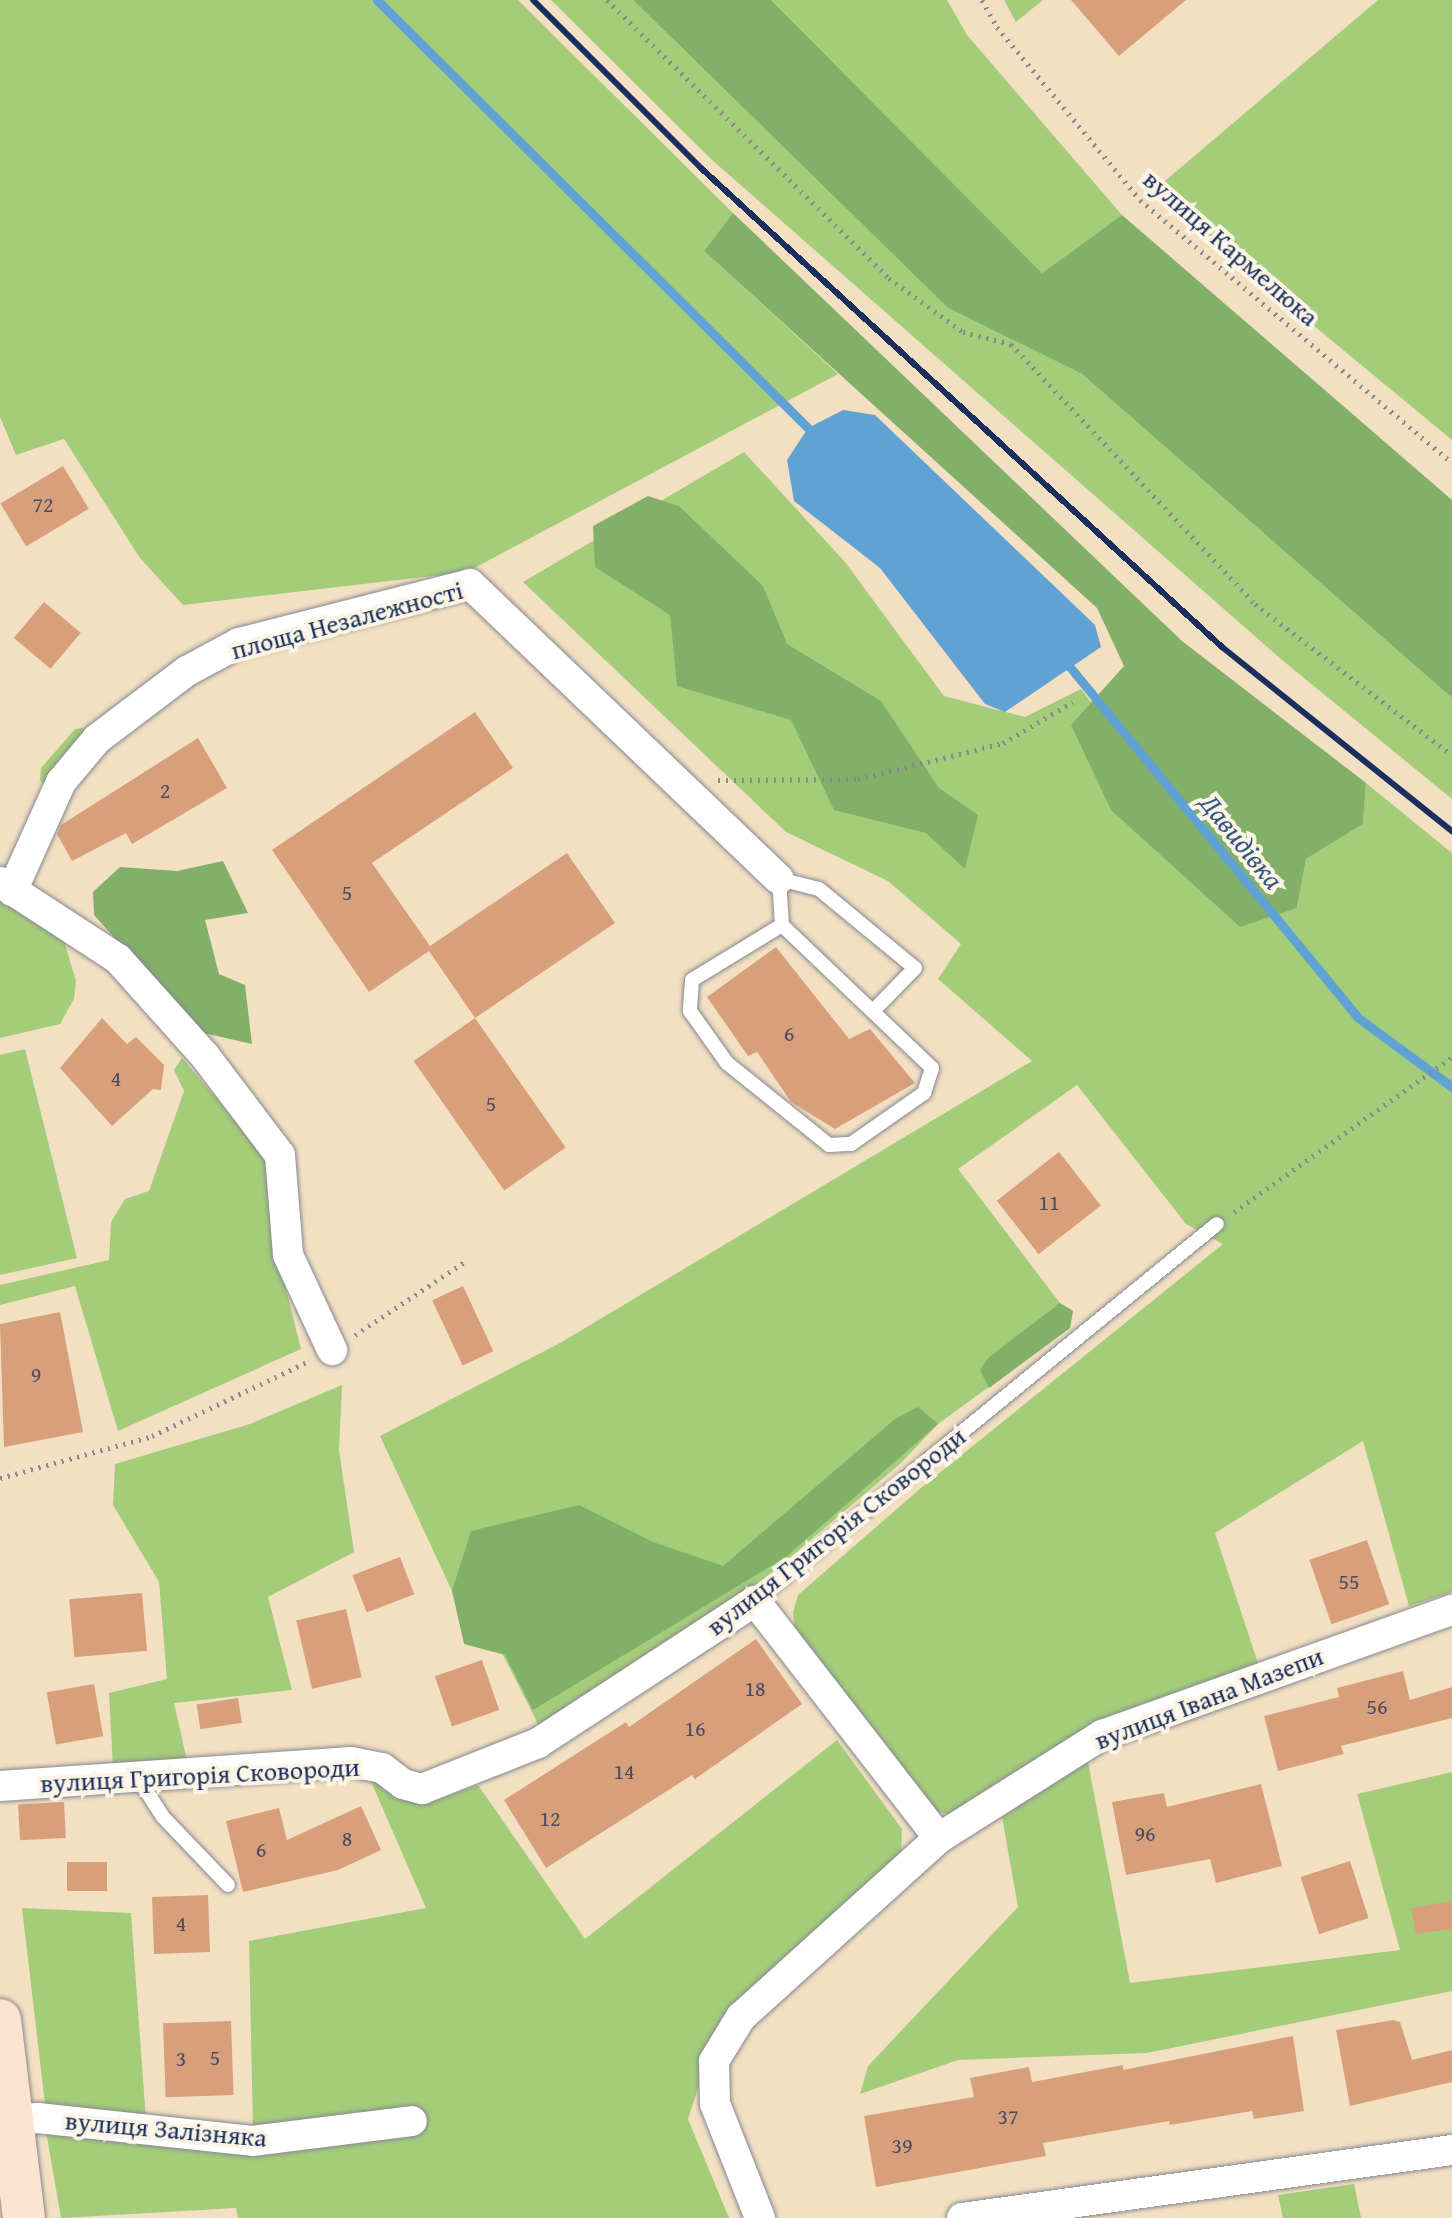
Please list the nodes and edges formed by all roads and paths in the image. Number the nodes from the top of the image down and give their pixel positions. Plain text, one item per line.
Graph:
1 (607, 0) edge
2 (982, 0) edge
3 (1452, 463) edge
4 (1073, 702) dead end
5 (1452, 755) edge
6 (681, 780) junction
7 (779, 879) junction
8 (6, 886) edge
9 (782, 925) junction
10 (875, 1009) junction
11 (1452, 1057) edge
12 (1217, 1224) joint
13 (466, 1261) dead end
14 (332, 1350) junction
15 (0, 1478) edge
16 (755, 1601) junction
17 (1452, 1610) edge
18 (138, 1778) junction
19 (0, 1786) edge
20 (939, 1838) junction
21 (228, 1885) dead end
22 (0, 2020) edge
23 (15, 2120) junction
24 (412, 2121) dead end
25 (1452, 2150) edge
26 (24, 2218) edge
27 (760, 2218) edge
28 (962, 2218) edge

1 - 5 path
2 - 3 path, вулиця Кармелюка
4 - 6 path
6 - 7 street, площа Незалежності
6 - 8 street, площа Незалежності
7 - 9 lane
7 - 10 lane
8 - 14 street, площа Незалежності
9 - 10 lane
9 - 10 lane
11 - 12 path
12 - 16 lane, вулиця Григорія Сковороди
13 - 14 path
14 - 15 path
16 - 18 street, вулиця Григорія Сковороди
16 - 20 street
17 - 20 street, вулиця Івана Мазепи
18 - 19 street, вулиця Григорія Сковороди
18 - 21 lane
20 - 27 street, вулиця Івана Мазепи
22 - 23 main road
23 - 24 street, вулиця Залізняка
23 - 26 main road
25 - 28 street

